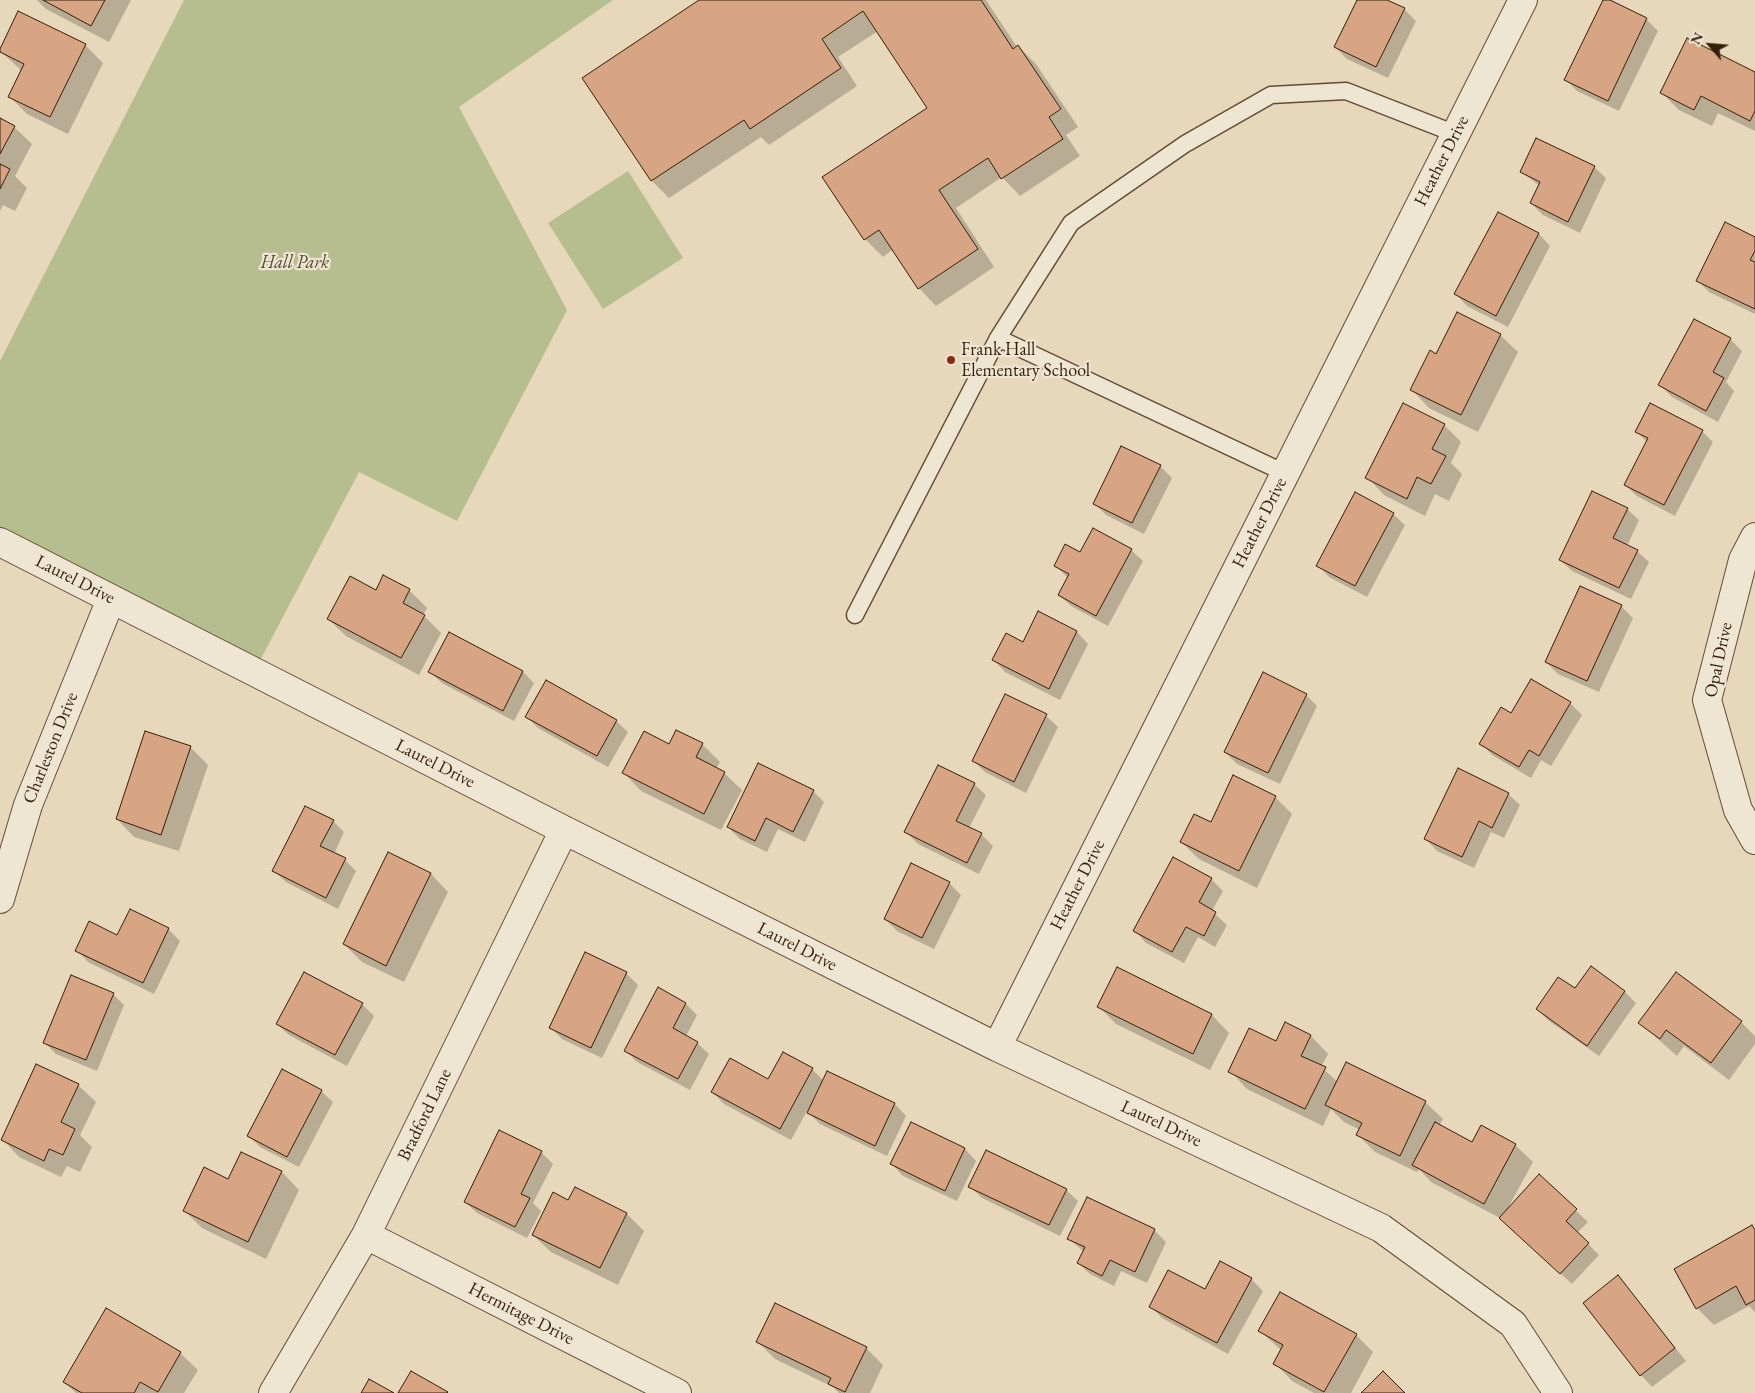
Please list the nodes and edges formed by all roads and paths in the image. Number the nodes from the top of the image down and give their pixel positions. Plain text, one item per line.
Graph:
1 (1523, 0) edge
2 (1456, 134) junction
3 (998, 338) junction
4 (1285, 473) junction
5 (1755, 537) edge
6 (0, 542) edge
7 (111, 599) junction
8 (854, 615) dead end
9 (564, 830) junction
10 (1755, 840) edge
11 (0, 899) edge
12 (996, 1046) junction
13 (366, 1234) junction
14 (273, 1393) edge
15 (677, 1393) edge
16 (1558, 1393) edge

1 - 2 street, Heather Drive
2 - 3 lane
2 - 4 street, Heather Drive
3 - 4 lane
3 - 8 lane
4 - 12 street, Heather Drive
5 - 10 street, Opal Drive
6 - 7 street, Laurel Drive
7 - 9 street, Laurel Drive
7 - 11 street, Charleston Drive
9 - 12 street, Laurel Drive
9 - 13 street, Bradford Lane
12 - 16 street, Laurel Drive
13 - 14 street, Bradford Lane
13 - 15 street, Hermitage Drive

